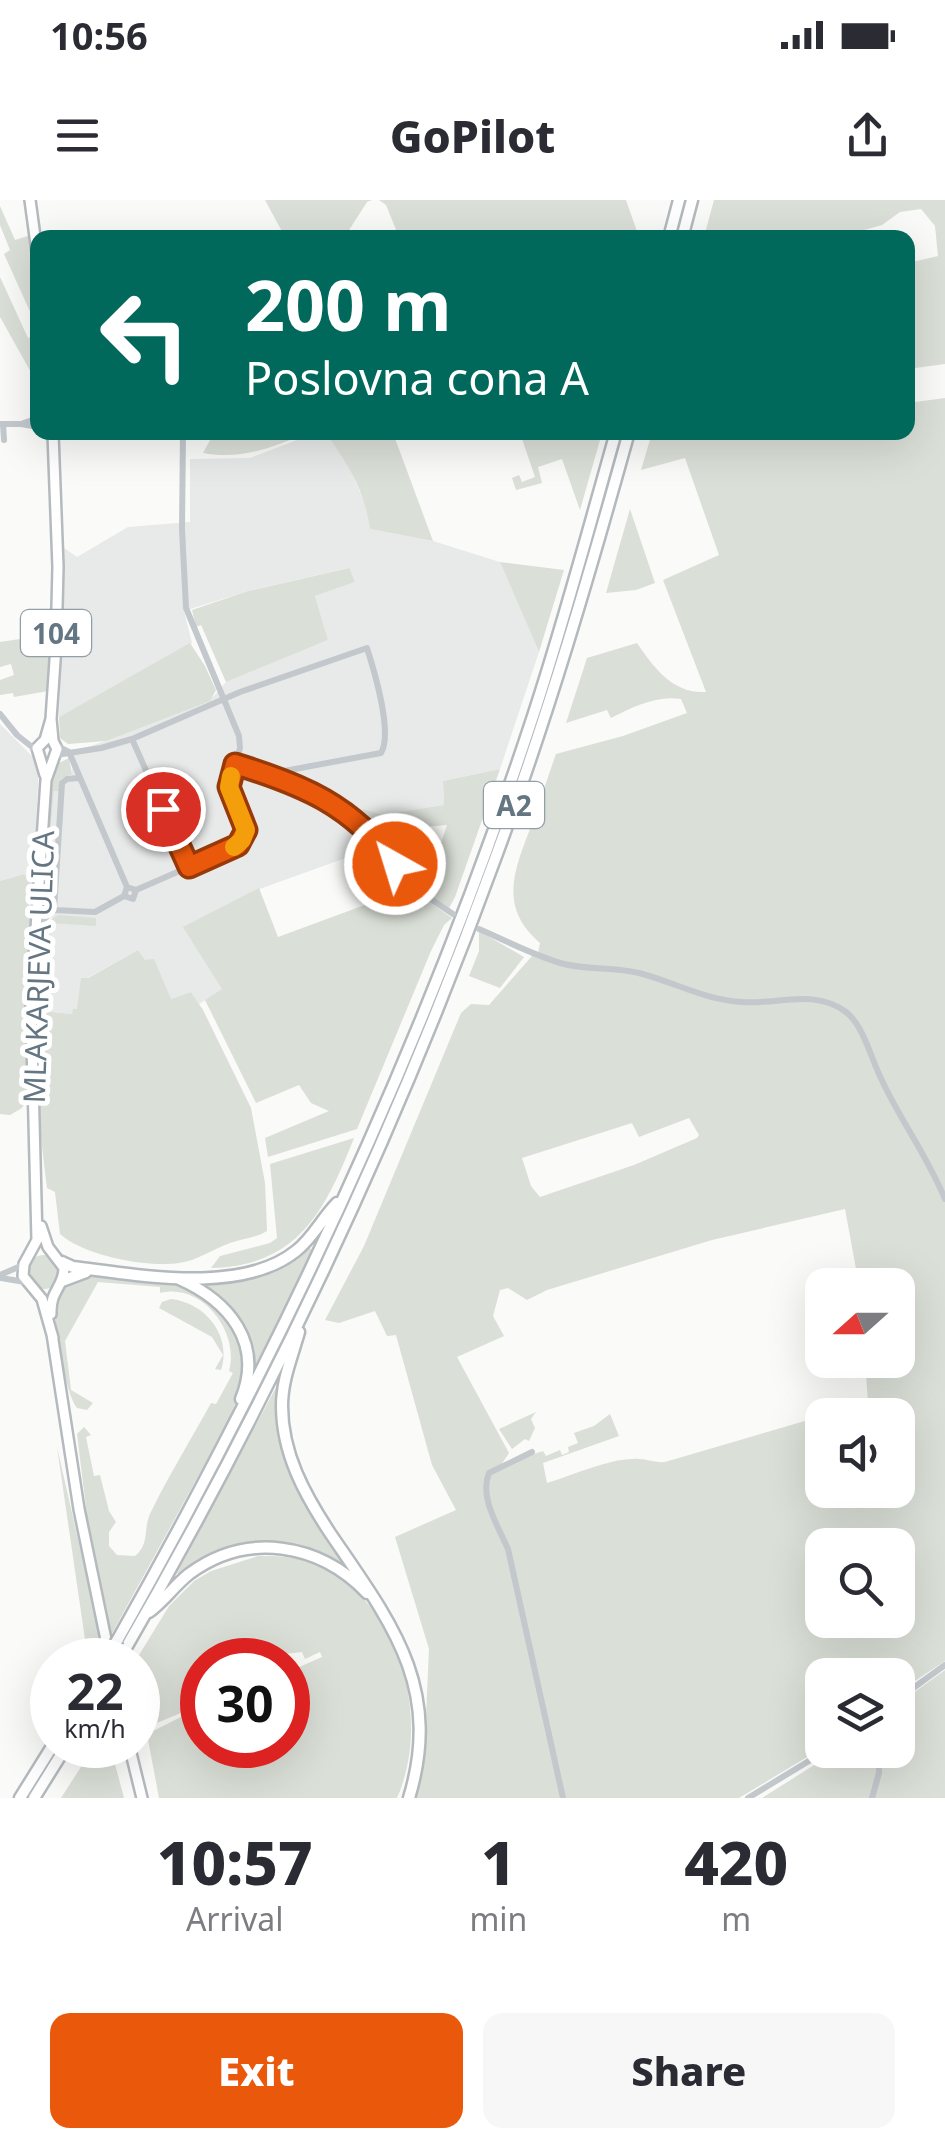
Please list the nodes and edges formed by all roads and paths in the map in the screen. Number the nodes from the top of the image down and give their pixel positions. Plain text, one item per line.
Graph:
1 (32, 200) edge
2 (680, 200) edge
3 (692, 200) edge
4 (35, 230) edge
5 (672, 230) edge
6 (684, 230) edge
7 (30, 421) edge
8 (1, 424) edge
9 (21, 424) junction
10 (30, 426) edge
11 (4, 440) dead end
12 (52, 440) edge
13 (183, 440) edge
14 (614, 440) edge
15 (627, 440) edge
16 (225, 699) junction
17 (0, 714) edge
18 (132, 739) junction
19 (47, 749) junction
20 (69, 752) junction
21 (235, 764) junction
22 (268, 774) junction
23 (78, 778) junction
24 (189, 867) junction
25 (129, 891) junction
26 (54, 910) junction
27 (453, 914) dead end
28 (479, 928) dead end
29 (32, 961) junction
30 (345, 1196) junction
31 (945, 1199) edge
32 (38, 1214) junction
33 (52, 1252) junction
34 (32, 1254) junction
35 (62, 1262) junction
36 (24, 1264) junction
37 (102, 1270) junction
38 (0, 1276) edge
39 (173, 1277) junction
40 (26, 1282) junction
41 (58, 1285) junction
42 (34, 1290) junction
43 (301, 1316) junction
44 (52, 1338) junction
45 (232, 1429) junction
46 (532, 1452) dead end
47 (381, 1608) junction
48 (144, 1616) junction
49 (108, 1638) edge
50 (118, 1638) edge
51 (128, 1638) edge
52 (945, 1665) edge
53 (915, 1687) edge
54 (805, 1763) edge
55 (39, 1768) edge
56 (53, 1768) edge
57 (135, 1768) edge
58 (879, 1768) edge
59 (20, 1798) edge
60 (34, 1798) edge
61 (142, 1798) edge
62 (408, 1798) edge
63 (563, 1798) edge
64 (748, 1798) edge
65 (872, 1798) edge

1 - 4 main road
2 - 5 highway
3 - 6 highway
7 - 9 street
8 - 9 street
8 - 11 street
9 - 10 street
12 - 19 main road, 104
13 - 16 street
14 - 30 highway, A2
15 - 43 highway, A2
16 - 18 street
16 - 21 street
16 - 22 street
17 - 19 street
18 - 20 street
18 - 24 street
19 - 20 street
19 - 29 main road, MLAKARJEVA ULICA
20 - 23 street
21 - 22 street
21 - 24 street
22 - 27 street
23 - 25 street
23 - 26 street
24 - 25 street
25 - 26 street
26 - 29 street
28 - 31 street
29 - 32 main road, MLAKARJEVA ULICA
30 - 39 highway
30 - 45 highway, A2
32 - 33 main road
32 - 34 main road
33 - 34 main road
33 - 35 main road
34 - 36 main road
35 - 37 highway
35 - 41 main road
36 - 38 street
36 - 40 main road
37 - 39 highway
37 - 41 highway
38 - 40 street
39 - 45 highway
40 - 42 main road
41 - 42 main road
41 - 44 main road
42 - 44 main road
43 - 47 highway
43 - 48 highway, A2
44 - 49 main road
45 - 50 highway, A2, bridge
46 - 63 street
47 - 48 highway
47 - 62 highway
48 - 51 highway, A2
52 - 53 street
54 - 64 street
55 - 59 highway
56 - 60 highway
57 - 61 main road
58 - 65 street

